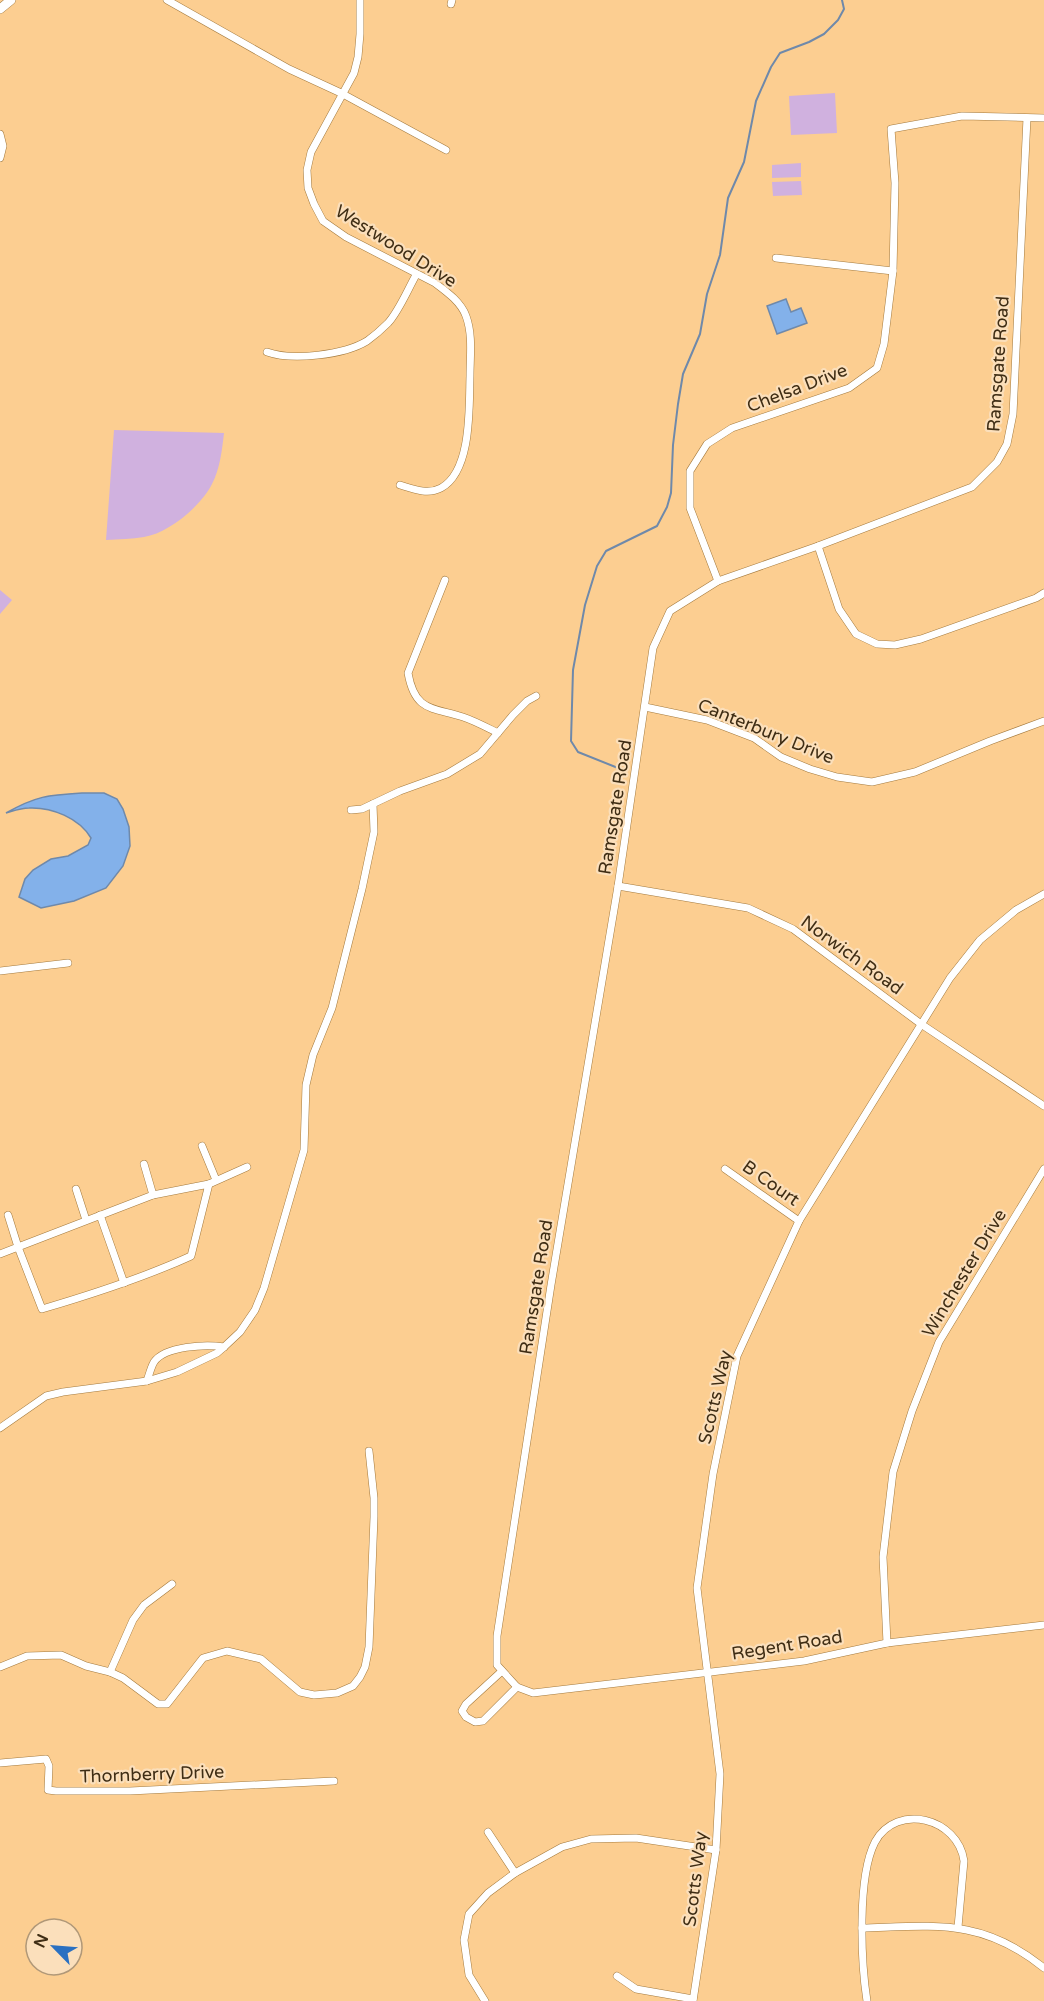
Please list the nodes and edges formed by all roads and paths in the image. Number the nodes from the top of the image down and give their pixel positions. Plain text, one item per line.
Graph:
1 (11, 0) edge
2 (166, 0) edge
3 (360, 0) edge
4 (0, 9) edge
5 (341, 93) junction
6 (1027, 118) junction
7 (1044, 118) edge
8 (0, 134) edge
9 (446, 150) dead end
10 (0, 158) edge
11 (776, 258) dead end
12 (893, 271) junction
13 (416, 275) junction
14 (267, 352) dead end
15 (400, 484) dead end
16 (818, 546) junction
17 (445, 580) dead end
18 (718, 581) junction
19 (1044, 593) edge
20 (536, 696) dead end
21 (645, 707) junction
22 (1044, 721) edge
23 (498, 733) junction
24 (373, 804) junction
25 (351, 810) dead end
26 (618, 886) junction
27 (1044, 894) edge
28 (68, 963) dead end
29 (0, 971) edge
30 (921, 1024) junction
31 (1044, 1106) edge
32 (202, 1146) dead end
33 (144, 1164) dead end
34 (247, 1167) dead end
35 (726, 1169) dead end
36 (1044, 1169) edge
37 (213, 1182) junction
38 (76, 1189) dead end
39 (153, 1195) junction
40 (8, 1215) dead end
41 (100, 1215) junction
42 (86, 1220) junction
43 (799, 1221) junction
44 (18, 1247) junction
45 (0, 1254) edge
46 (124, 1283) junction
47 (224, 1347) junction
48 (147, 1381) junction
49 (0, 1428) edge
50 (369, 1450) dead end
51 (172, 1584) dead end
52 (1044, 1625) edge
53 (887, 1643) junction
54 (0, 1667) edge
55 (502, 1671) junction
56 (110, 1672) junction
57 (708, 1672) junction
58 (517, 1687) junction
59 (0, 1762) edge
60 (334, 1781) dead end
61 (488, 1832) dead end
62 (716, 1850) junction
63 (515, 1873) junction
64 (862, 1928) junction
65 (958, 1928) junction
66 (1044, 1968) edge
67 (617, 1976) dead end
68 (693, 2000) edge
69 (485, 2001) edge
70 (867, 2001) edge

1 - 4 street
2 - 5 street
3 - 5 street, Westwood Drive
5 - 9 street
5 - 13 street, Westwood Drive
6 - 7 street
6 - 12 street, Chelsa Drive
6 - 16 street, Ramsgate Road
8 - 10 street
11 - 12 street
12 - 18 street, Chelsa Drive
13 - 14 street
13 - 15 street, Westwood Drive
16 - 18 street, Ramsgate Road
16 - 19 street
17 - 23 street
18 - 21 street, Ramsgate Road
20 - 23 street
21 - 22 street, Canterbury Drive
21 - 26 street, Ramsgate Road
23 - 24 street
24 - 25 street
24 - 47 street
26 - 30 street, Norwich Road
26 - 55 street, Ramsgate Road
27 - 30 street, Scotts Way
28 - 29 street
30 - 31 street, Norwich Road
30 - 43 street, Scotts Way
32 - 37 street
33 - 39 street
34 - 37 street
35 - 43 street, B Court
36 - 53 street, Winchester Drive
37 - 39 street
37 - 46 street
38 - 42 street
39 - 41 street
40 - 44 street
41 - 42 street
41 - 46 street
42 - 44 street
43 - 57 street, Scotts Way
44 - 45 street
44 - 46 street
47 - 48 street
47 - 48 street
48 - 49 street
50 - 56 street
51 - 56 street
52 - 53 street, Regent Road
53 - 57 street, Regent Road
54 - 56 street
55 - 58 street
55 - 58 street
57 - 58 street, Regent Road
57 - 62 street, Scotts Way
59 - 60 street, Thornberry Drive
61 - 63 street
62 - 63 street
62 - 68 street, Scotts Way
63 - 69 street
64 - 65 street
64 - 65 street
64 - 70 street
65 - 66 street
67 - 68 street

